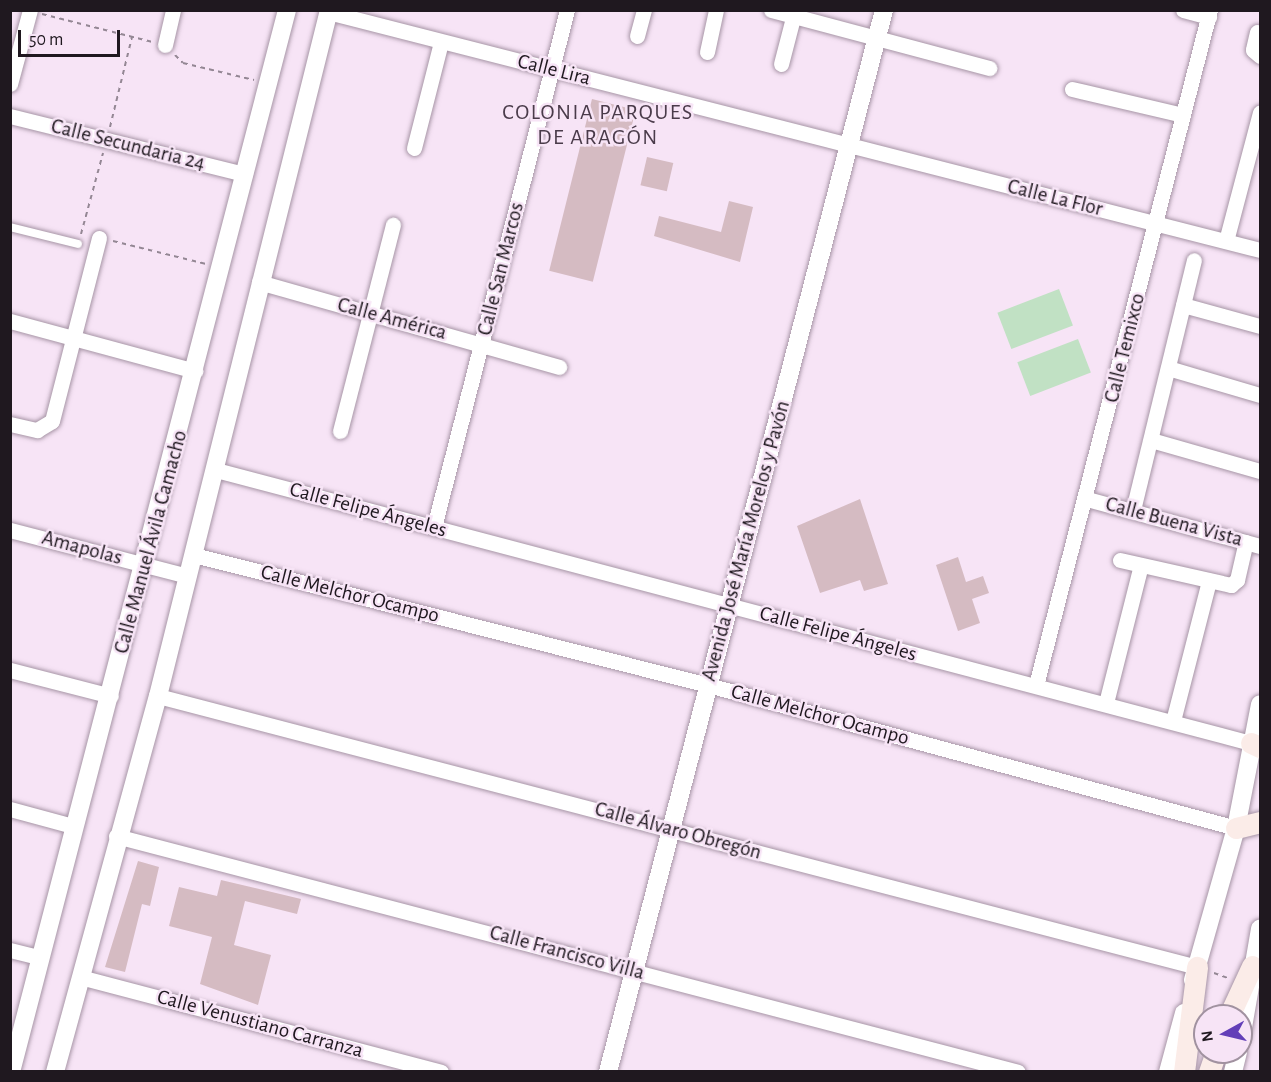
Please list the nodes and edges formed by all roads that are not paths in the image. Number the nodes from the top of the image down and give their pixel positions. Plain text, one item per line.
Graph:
1 (173, 10) edge
2 (287, 10) edge
3 (567, 10) edge
4 (644, 10) edge
5 (716, 10) edge
6 (771, 10) edge
7 (884, 10) edge
8 (1183, 10) edge
9 (30, 11) edge
10 (329, 11) edge
11 (794, 13) edge
12 (1210, 14) edge
13 (1257, 32) dead end
14 (637, 36) dead end
15 (877, 37) junction
16 (441, 42) junction
17 (165, 45) road end
18 (707, 52) dead end
19 (1260, 56) edge
20 (781, 64) dead end
21 (989, 68) dead end
22 (551, 70) junction
23 (10, 84) edge
24 (1072, 89) dead end
25 (1260, 112) edge
26 (1183, 115) junction
27 (10, 116) edge
28 (849, 145) junction
29 (414, 148) dead end
30 (245, 174) junction
31 (1157, 224) junction
32 (393, 225) dead end
33 (10, 227) edge
34 (99, 238) road end
35 (1226, 241) junction
36 (78, 244) road end
37 (1260, 250) edge
38 (1194, 261) dead end
39 (259, 282) junction
40 (1183, 305) junction
41 (371, 315) junction
42 (10, 321) edge
43 (1260, 326) edge
44 (74, 339) junction
45 (482, 343) junction
46 (559, 367) dead end
47 (1168, 368) junction
48 (195, 371) junction
49 (1260, 395) edge
50 (10, 424) edge
51 (340, 431) dead end
52 (1151, 440) junction
53 (216, 470) junction
54 (1260, 471) edge
55 (1087, 499) junction
56 (1133, 510) junction
57 (434, 527) junction
58 (10, 530) edge
59 (1253, 544) edge
60 (194, 555) junction
61 (1120, 560) dead end
62 (145, 565) junction
63 (1141, 565) junction
64 (188, 576) junction
65 (1209, 580) junction
66 (730, 606) junction
67 (10, 670) edge
68 (708, 685) junction
69 (1036, 685) junction
70 (111, 696) junction
71 (158, 696) junction
72 (1106, 703) junction
73 (1260, 704) edge
74 (1173, 721) junction
75 (1256, 745) edge
76 (10, 809) edge
77 (1260, 822) edge
78 (74, 826) junction
79 (1236, 828) junction
80 (673, 830) junction
81 (116, 837) junction
82 (1260, 929) edge
83 (10, 950) edge
84 (39, 957) junction
85 (1197, 967) junction
86 (637, 972) junction
87 (1251, 972) edge
88 (80, 977) junction
89 (1235, 1004) edge
90 (1250, 1004) edge
91 (11, 1071) edge
92 (55, 1071) edge
93 (441, 1071) edge
94 (608, 1071) edge
95 (1018, 1071) edge
96 (1168, 1071) edge
97 (1184, 1071) edge

1 - 17 street
2 - 30 street, Calle Manuel Ávila Camacho
3 - 22 street, Calle San Marcos
4 - 14 street
5 - 18 street
6 - 11 street
7 - 15 street, Avenida José María Morelos y Pavón
8 - 12 street
9 - 23 street
10 - 16 street, Calle Lira
10 - 39 street, Calle Manuel Ávila Camacho
11 - 15 street
11 - 20 street
12 - 26 street, Calle Temixco
13 - 19 street
15 - 21 street
15 - 28 street, Avenida José María Morelos y Pavón
16 - 22 street, Calle Lira
16 - 29 street
22 - 28 street, Calle Lira
22 - 45 street, Calle San Marcos
24 - 26 street
25 - 35 street
26 - 31 street, Calle Temixco
27 - 30 street, Calle Secundaria 24
28 - 31 street, Calle La Flor
28 - 66 street, Avenida José María Morelos y Pavón
30 - 48 street, Calle Manuel Ávila Camacho
31 - 35 street, Calle La Flor
31 - 55 street, Calle Temixco
32 - 41 street
33 - 36 lane
34 - 44 street
35 - 37 street, Calle La Flor
38 - 40 street
39 - 41 street, Calle América
39 - 53 street, Calle Manuel Ávila Camacho
40 - 43 street
40 - 47 street
41 - 45 street, Calle América
41 - 51 street
42 - 44 street
44 - 48 street
44 - 50 street
45 - 46 street, Calle América
45 - 57 street, Calle San Marcos
47 - 49 street
47 - 52 street
48 - 62 street, Calle Manuel Ávila Camacho
52 - 54 street
52 - 56 street
53 - 57 street, Calle Felipe Ángeles
53 - 60 street, Calle Manuel Ávila Camacho
55 - 56 street, Calle Buena Vista
55 - 69 street, Calle Temixco
56 - 59 street, Calle Buena Vista
57 - 66 street, Calle Felipe Ángeles
58 - 62 street, Amapolas
59 - 65 street
60 - 64 street, Calle Manuel Ávila Camacho
60 - 68 street, Calle Melchor Ocampo
61 - 63 street
62 - 64 street, Amapolas
62 - 70 street, Calle Manuel Ávila Camacho
63 - 65 street
63 - 72 street
64 - 71 street, Calle Manuel Ávila Camacho
65 - 74 street
66 - 68 street, Avenida José María Morelos y Pavón
66 - 69 street, Calle Felipe Ángeles
67 - 70 street
68 - 79 street, Calle Melchor Ocampo
68 - 80 street, Avenida José María Morelos y Pavón
69 - 72 street, Calle Felipe Ángeles
70 - 78 street, Calle Manuel Ávila Camacho
71 - 80 street, Calle Álvaro Obregón
71 - 81 street, Calle Manuel Ávila Camacho
72 - 74 street, Calle Felipe Ángeles
73 - 75 street
74 - 75 street, Calle Felipe Ángeles
75 - 79 street
76 - 78 street
77 - 79 main road
78 - 84 street, Calle Manuel Ávila Camacho
79 - 85 street
80 - 85 street, Calle Álvaro Obregón
80 - 86 street, Avenida José María Morelos y Pavón
81 - 86 street, Calle Francisco Villa
81 - 88 street, Calle Manuel Ávila Camacho
82 - 87 street
83 - 84 street
84 - 91 street, Calle Manuel Ávila Camacho
85 - 96 street
85 - 97 main road
86 - 94 street, Avenida José María Morelos y Pavón
86 - 95 street, Calle Francisco Villa
87 - 89 main road
87 - 90 street
88 - 92 street, Calle Manuel Ávila Camacho
88 - 93 street, Calle Venustiano Carranza

